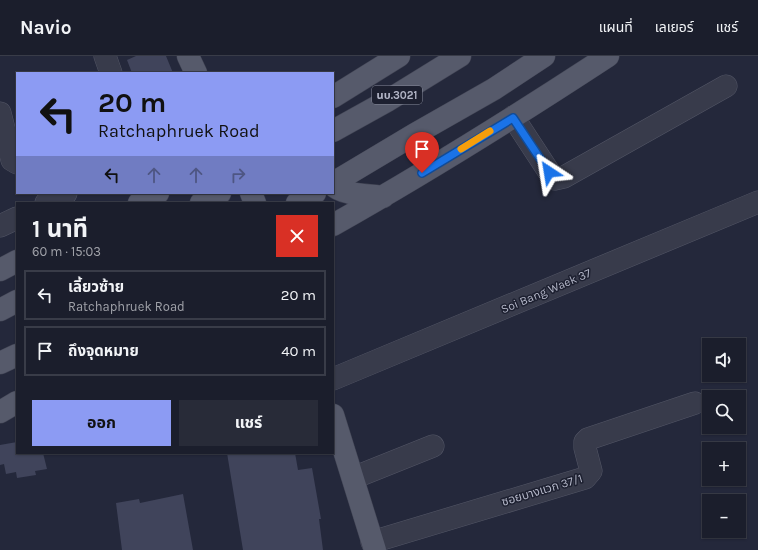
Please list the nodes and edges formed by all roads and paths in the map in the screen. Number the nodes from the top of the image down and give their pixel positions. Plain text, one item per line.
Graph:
1 (105, 56) edge
2 (188, 56) edge
3 (399, 56) edge
4 (460, 56) edge
5 (544, 56) edge
6 (608, 56) edge
7 (111, 72) edge
8 (196, 72) edge
9 (726, 86) dead end
10 (334, 96) edge
11 (513, 118) junction
12 (7, 121) edge
13 (334, 130) edge
14 (16, 162) edge
15 (334, 183) edge
16 (334, 186) edge
17 (64, 194) edge
18 (218, 194) edge
19 (313, 194) edge
20 (383, 197) junction
21 (48, 202) edge
22 (203, 202) edge
23 (299, 202) edge
24 (758, 202) edge
25 (16, 218) edge
26 (334, 224) edge
27 (0, 226) edge
28 (16, 262) edge
29 (0, 270) edge
30 (16, 302) edge
31 (0, 310) edge
32 (16, 355) edge
33 (0, 363) edge
34 (334, 379) edge
35 (16, 403) edge
36 (695, 403) dead end
37 (0, 412) edge
38 (334, 418) edge
39 (433, 446) dead end
40 (353, 478) junction
41 (374, 546) edge

1 - 7 street
2 - 8 main road
3 - 10 main road, นบ.3021
4 - 13 main road, นบ.3021
5 - 15 main road
6 - 11 main road
9 - 11 street
11 - 20 main road
12 - 14 street
16 - 20 main road
17 - 21 street
18 - 22 main road
19 - 23 main road
20 - 26 main road
24 - 34 street, Soi Bang Waek 37
25 - 27 street
28 - 29 main road
30 - 31 main road
32 - 33 main road
35 - 37 main road
36 - 41 street, ซอยบางแวก 37/1
38 - 40 main road
39 - 40 street
40 - 41 main road

